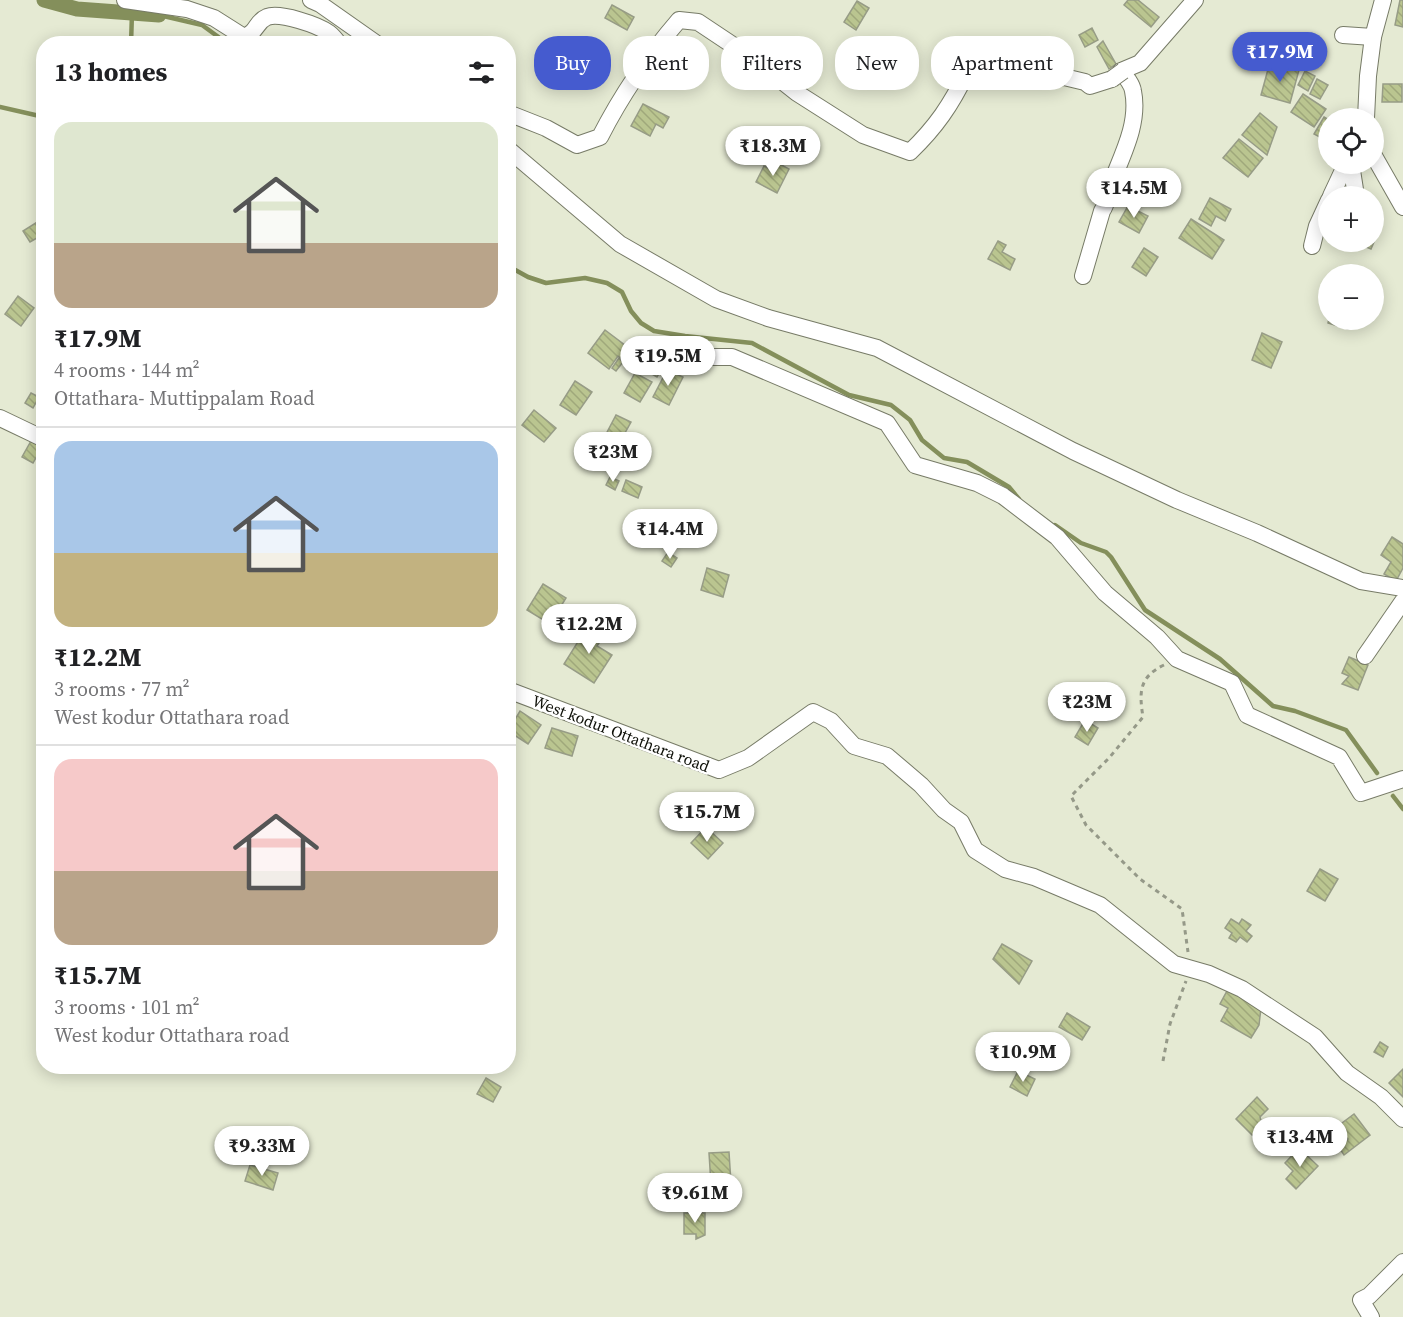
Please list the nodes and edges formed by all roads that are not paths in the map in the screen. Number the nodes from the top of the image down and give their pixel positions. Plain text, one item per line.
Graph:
1 (125, 0) edge
2 (311, 0) edge
3 (1195, 0) edge
4 (1383, 0) edge
5 (1343, 35) dead end
6 (240, 36) edge
7 (248, 36) edge
8 (332, 36) edge
9 (366, 36) edge
10 (1373, 37) junction
11 (1120, 73) junction
12 (1366, 108) edge
13 (516, 116) edge
14 (516, 156) edge
15 (1384, 174) edge
16 (1403, 207) edge
17 (1318, 224) edge
18 (1312, 246) dead end
19 (1083, 276) dead end
20 (665, 357) dead end
21 (0, 418) edge
22 (36, 435) edge
23 (1403, 588) edge
24 (1403, 601) edge
25 (1365, 656) dead end
26 (516, 693) edge
27 (1403, 779) edge
28 (1403, 1119) edge
29 (1403, 1262) edge
30 (1371, 1317) edge

1 - 6 street
2 - 9 street
3 - 11 street
4 - 10 street
5 - 10 street
7 - 8 street
10 - 12 street
11 - 13 street
11 - 19 street
14 - 23 street
15 - 16 street
17 - 18 street
20 - 27 street
21 - 22 street
24 - 25 street
26 - 28 street, West kodur Ottathara road
29 - 30 street

